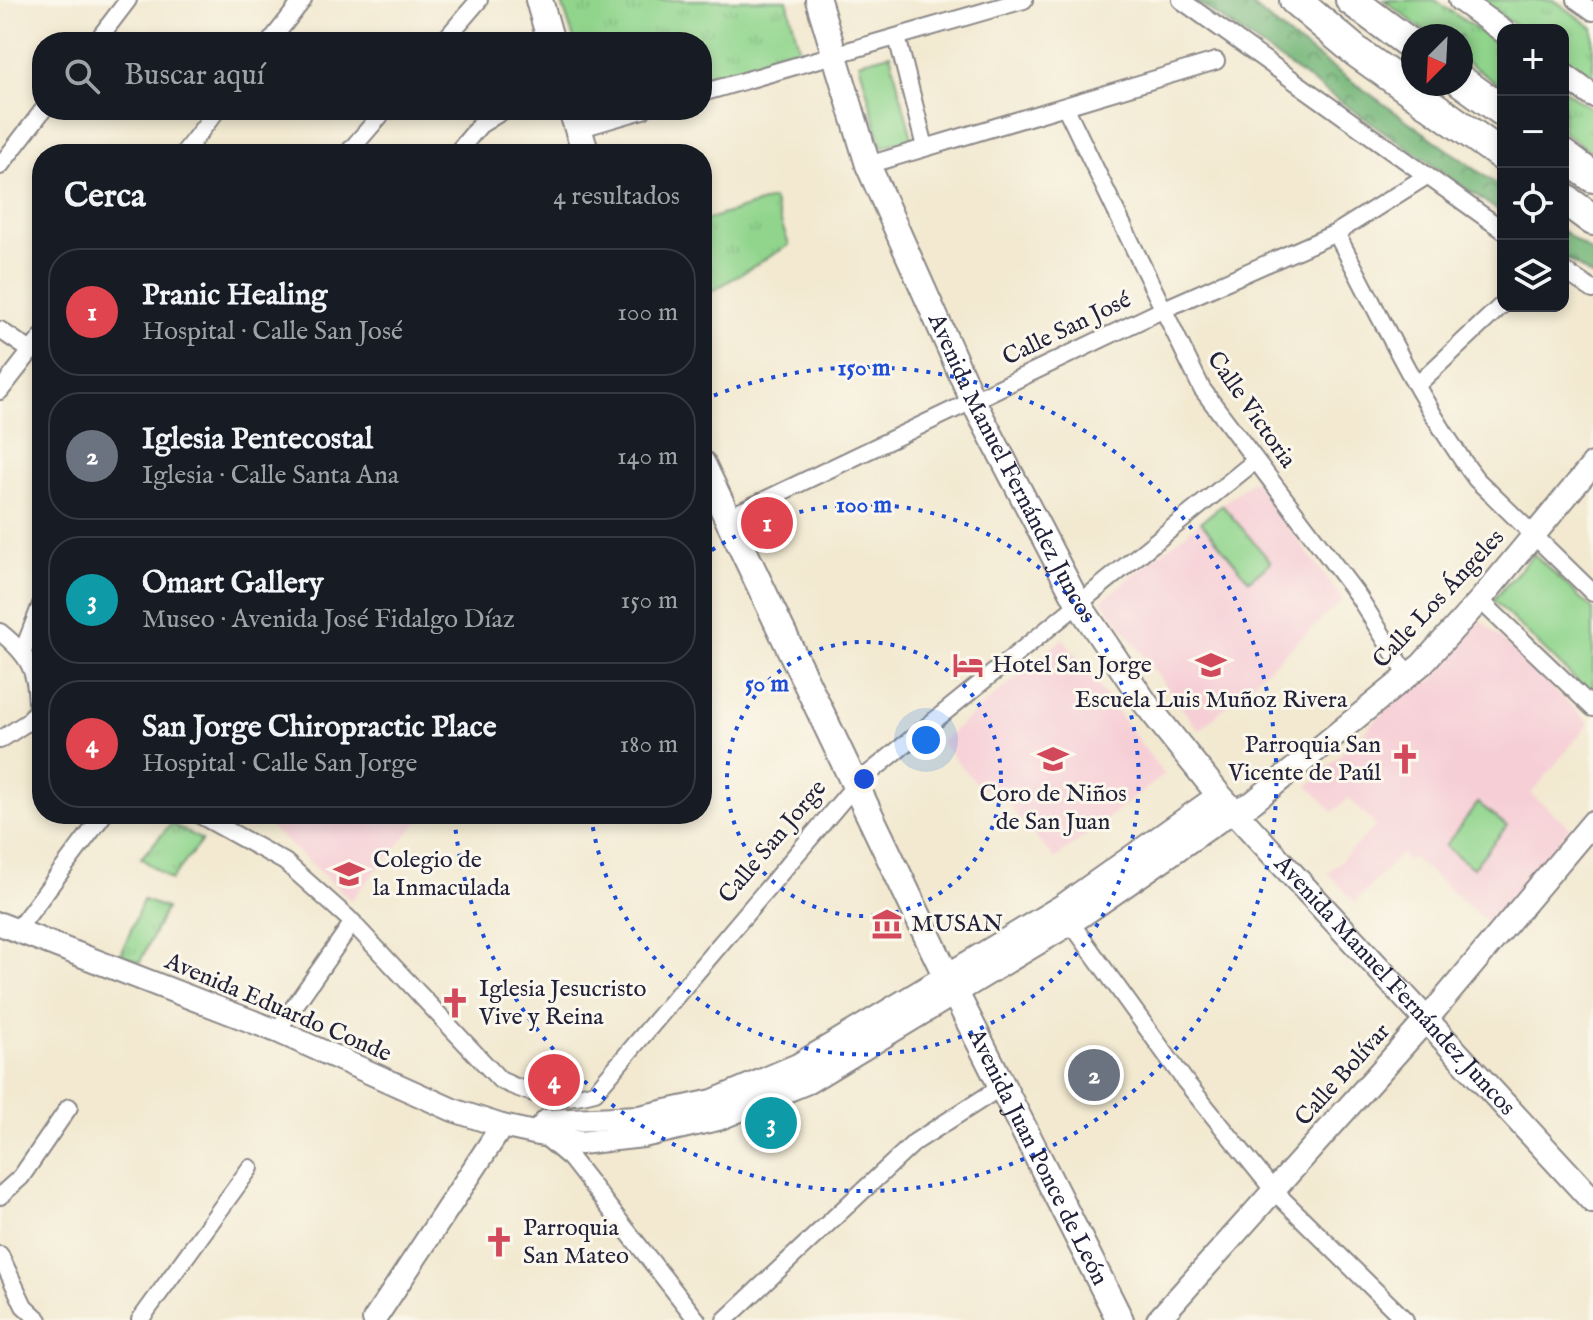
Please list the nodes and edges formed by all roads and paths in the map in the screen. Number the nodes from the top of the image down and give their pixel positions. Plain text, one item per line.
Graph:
1 (128, 0) edge
2 (303, 0) edge
3 (479, 0) edge
4 (539, 0) edge
5 (818, 0) edge
6 (1024, 0) edge
7 (1181, 0) edge
8 (1295, 0) edge
9 (1351, 0) edge
10 (1460, 0) edge
11 (1576, 0) edge
12 (1593, 12) edge
13 (1497, 27) edge
14 (104, 32) edge
15 (278, 32) edge
16 (452, 32) edge
17 (548, 32) edge
18 (897, 37) junction
19 (1401, 37) edge
20 (834, 55) junction
21 (1216, 61) dead end
22 (712, 90) edge
23 (1473, 90) edge
24 (1497, 107) edge
25 (1066, 108) junction
26 (35, 120) edge
27 (209, 120) edge
28 (376, 120) edge
29 (488, 120) edge
30 (575, 120) edge
31 (191, 144) edge
32 (356, 144) edge
33 (464, 144) edge
34 (583, 144) edge
35 (925, 147) junction
36 (1497, 152) edge
37 (1569, 159) edge
38 (868, 165) junction
39 (0, 166) edge
40 (1425, 177) junction
41 (1593, 177) edge
42 (1569, 202) edge
43 (1593, 220) edge
44 (1497, 226) edge
45 (1336, 233) junction
46 (1569, 274) edge
47 (1593, 290) edge
48 (1162, 310) junction
49 (1497, 310) edge
50 (0, 330) edge
51 (31, 351) joint
52 (1417, 385) junction
53 (0, 391) edge
54 (973, 401) junction
55 (1255, 461) junction
56 (1593, 464) edge
57 (712, 486) edge
58 (727, 518) junction
59 (1534, 534) junction
60 (1593, 593) edge
61 (1480, 600) junction
62 (1078, 603) junction
63 (32, 628) edge
64 (0, 632) edge
65 (23, 651) junction
66 (32, 671) edge
67 (1408, 676) junction
68 (1593, 708) edge
69 (32, 718) edge
70 (0, 740) edge
71 (856, 784) junction
72 (1226, 803) junction
73 (1593, 822) edge
74 (96, 824) edge
75 (216, 824) edge
76 (353, 922) junction
77 (1071, 923) junction
78 (9, 927) edge
79 (951, 984) junction
80 (1428, 1018) junction
81 (277, 1031) junction
82 (1004, 1085) junction
83 (69, 1107) dead end
84 (502, 1126) junction
85 (538, 1131) junction
86 (250, 1168) dead end
87 (1274, 1191) junction
88 (0, 1196) edge
89 (1593, 1201) edge
90 (0, 1255) edge
91 (19, 1313) edge
92 (39, 1320) edge
93 (140, 1320) edge
94 (374, 1320) edge
95 (697, 1320) edge
96 (725, 1320) edge
97 (1120, 1320) edge
98 (1158, 1320) edge
99 (1405, 1320) edge

1 - 14 street
2 - 15 street
3 - 16 street
4 - 17 main road
5 - 20 main road, Avenida Manuel Fernández Juncos
6 - 18 street
7 - 40 street
8 - 36 highway
9 - 19 highway
10 - 13 street
11 - 12 street
18 - 20 street
18 - 35 street
20 - 22 street
20 - 38 main road, Avenida Manuel Fernández Juncos
21 - 25 street
23 - 24 highway
25 - 35 street
25 - 48 street, Calle Victoria
26 - 39 street
27 - 31 street
28 - 32 street
29 - 33 street
30 - 34 main road
35 - 38 street
37 - 41 highway
38 - 54 main road, Avenida Manuel Fernández Juncos
40 - 44 street
40 - 45 street, Calle San José
42 - 43 highway
45 - 48 street, Calle San José
45 - 52 street
46 - 47 street
48 - 54 street, Calle San José
48 - 55 street, Calle Victoria
49 - 52 street
50 - 51 street
51 - 53 street
52 - 59 street
54 - 58 street, Calle San José
54 - 62 main road, Avenida Manuel Fernández Juncos
55 - 62 street, Calle San Jorge
55 - 67 street, Calle Victoria
56 - 59 street, Calle Los Ángeles
57 - 58 main road, Avenida Juan Ponce de León
58 - 71 main road, Avenida Juan Ponce de León
59 - 60 street
59 - 61 street, Calle Los Ángeles
61 - 67 street, Calle Los Ángeles
61 - 68 street
62 - 71 street, Calle San Jorge
62 - 72 main road, Avenida Manuel Fernández Juncos
63 - 65 street
64 - 65 street
65 - 66 street
67 - 72 street, Calle Los Ángeles
69 - 70 street
71 - 76 street, Calle San Jorge
71 - 79 main road, Avenida Juan Ponce de León
72 - 77 street
72 - 79 street
72 - 80 main road, Avenida Manuel Fernández Juncos
73 - 80 street, Calle Bolívar
74 - 78 street
75 - 76 street
76 - 81 street
77 - 79 street
77 - 87 street
78 - 81 street, Avenida Eduardo Conde
79 - 82 main road, Avenida Juan Ponce de León
79 - 85 street, Avenida Eduardo Conde
80 - 87 street, Calle Bolívar
80 - 89 main road, Avenida Manuel Fernández Juncos
81 - 84 street, Avenida Eduardo Conde
82 - 96 street
82 - 97 main road, Avenida Juan Ponce de León
83 - 88 street
84 - 85 street, Avenida Eduardo Conde
84 - 94 street
85 - 95 street
86 - 93 street
87 - 98 street, Calle Bolívar
87 - 99 street
90 - 91 street
91 - 92 street

